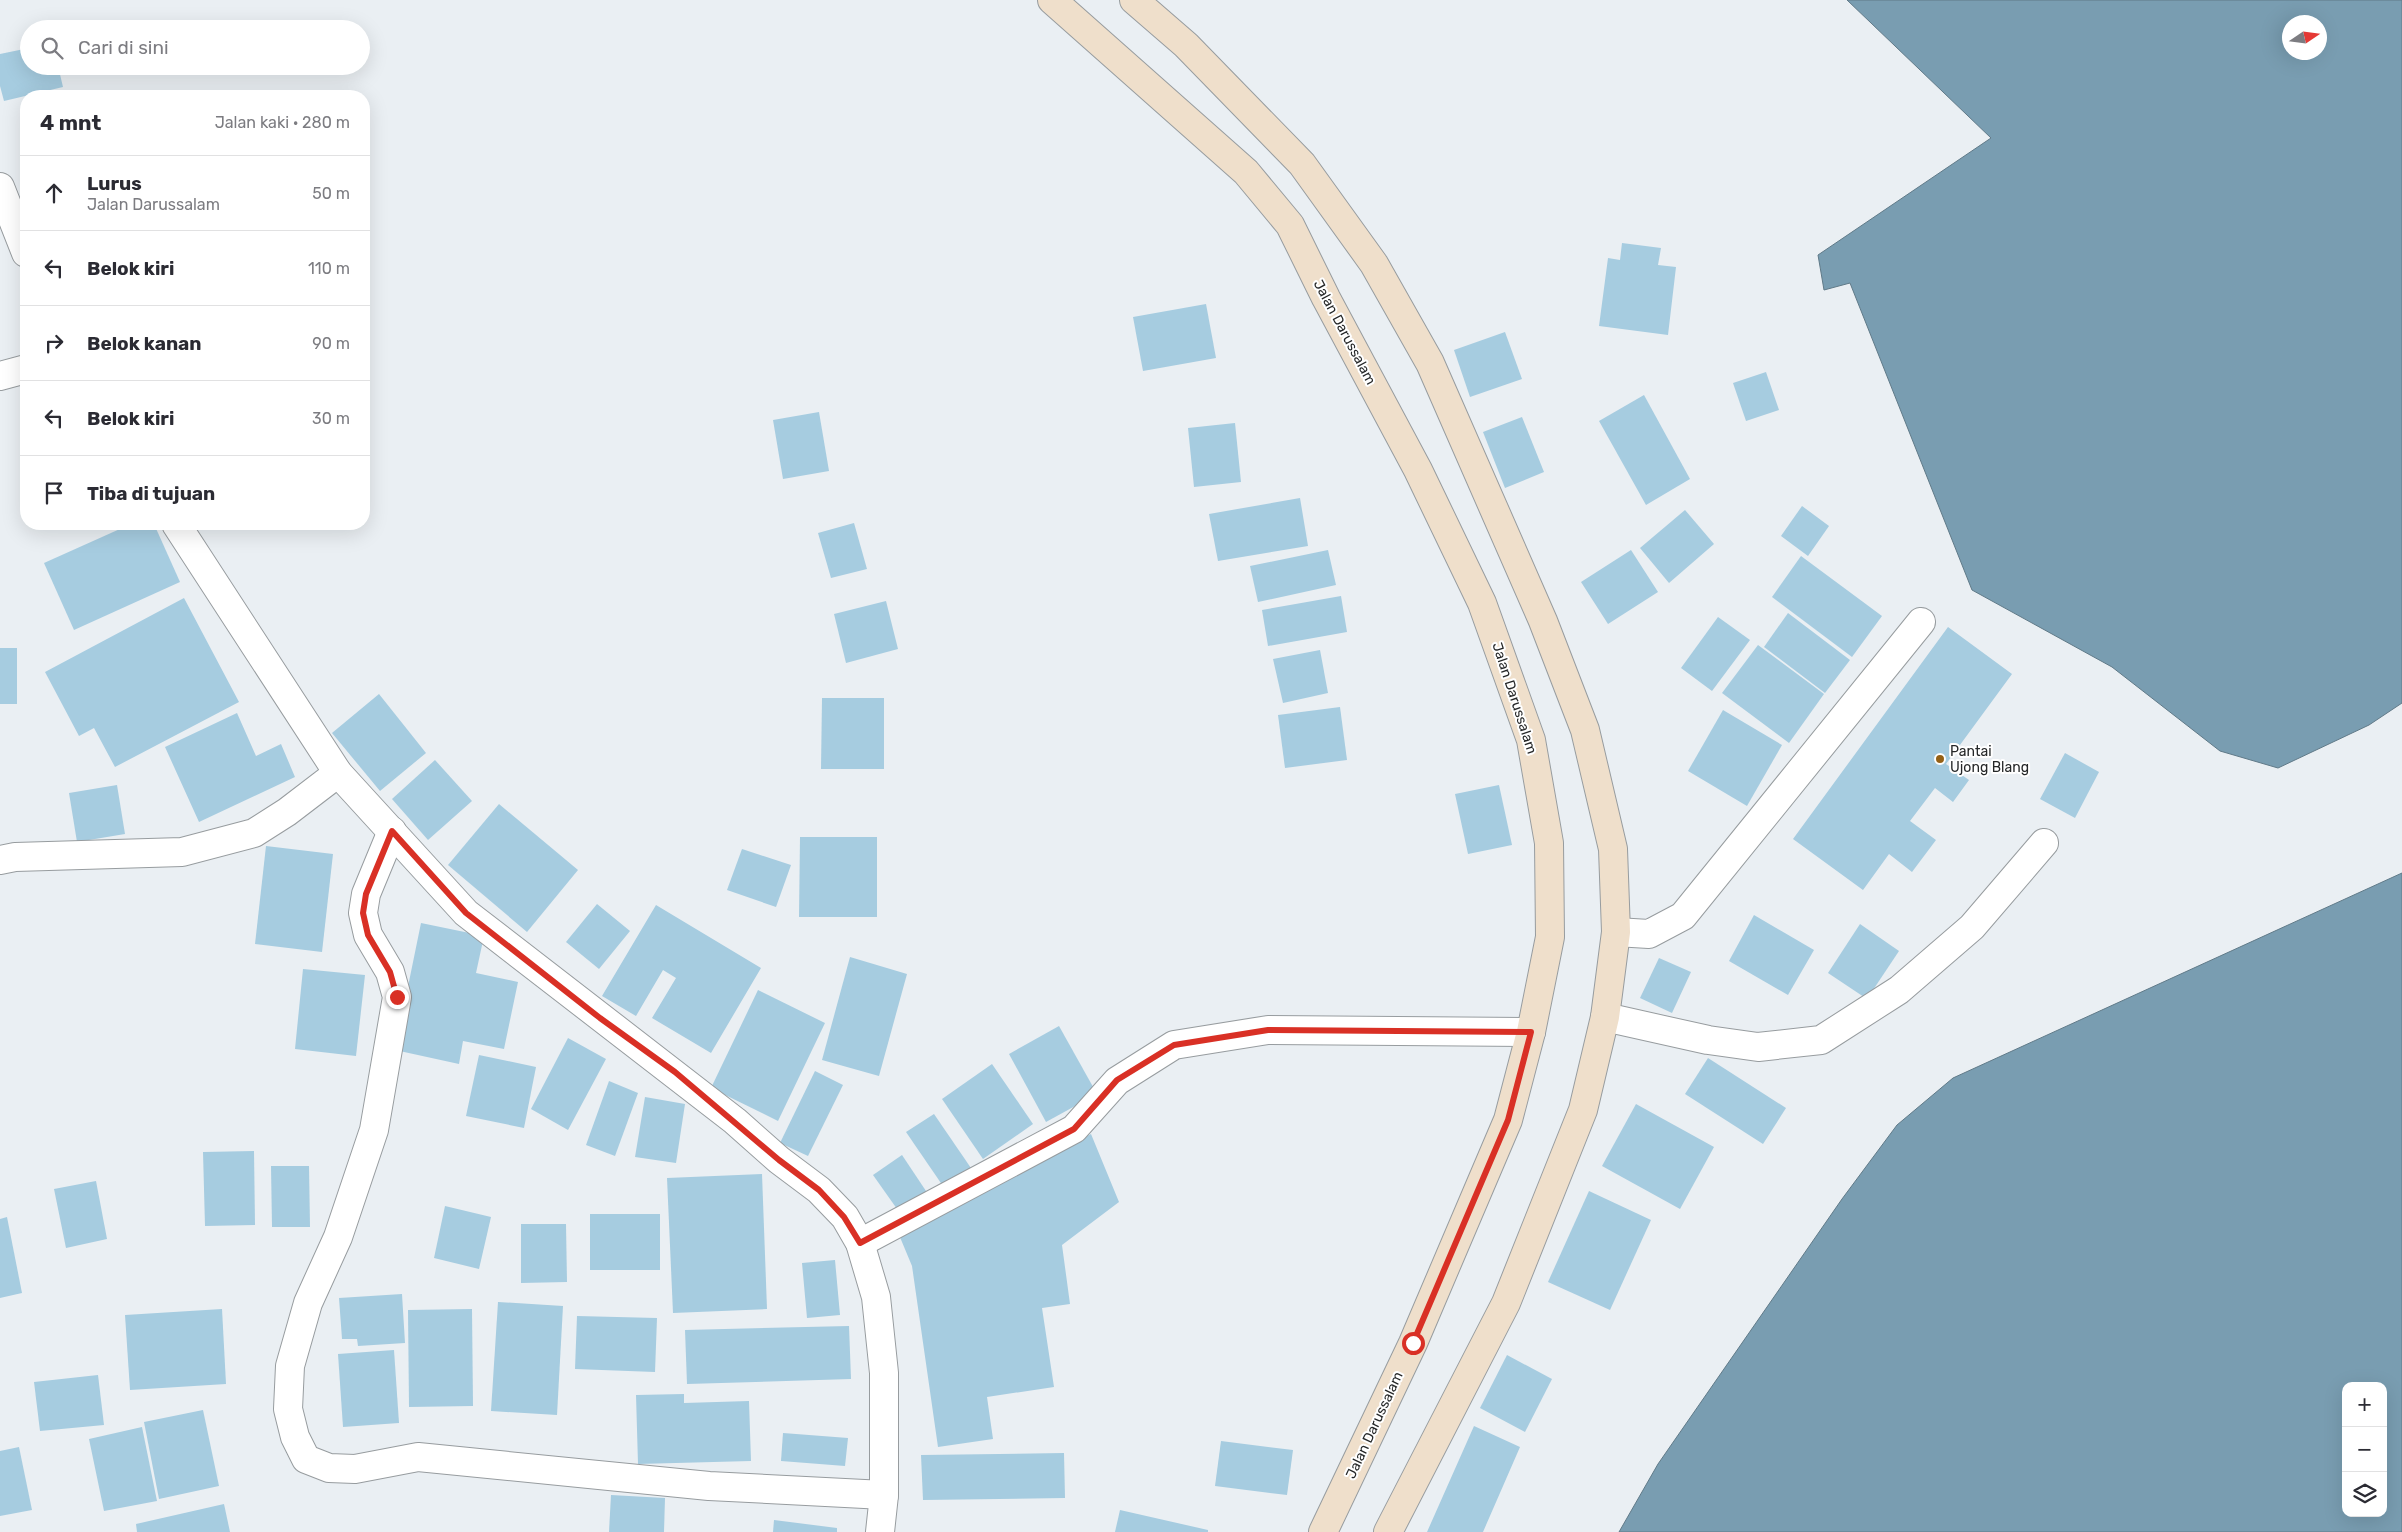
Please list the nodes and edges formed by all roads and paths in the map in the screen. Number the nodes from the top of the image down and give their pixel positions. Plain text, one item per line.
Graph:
1 (1052, 0) edge
2 (1134, 0) edge
3 (0, 187) edge
4 (20, 238) edge
5 (20, 371) edge
6 (0, 376) edge
7 (180, 530) edge
8 (1921, 622) dead end
9 (338, 773) junction
10 (392, 831) junction
11 (2044, 843) dead end
12 (0, 860) edge
13 (1616, 932) junction
14 (1605, 1017) junction
15 (1531, 1032) junction
16 (860, 1243) junction
17 (884, 1495) junction
18 (880, 1532) edge
19 (1323, 1532) edge
20 (1388, 1532) edge

1 - 15 street, Jalan Darussalam
2 - 13 street
3 - 4 street
5 - 6 street
7 - 9 street
8 - 13 street
9 - 10 street
9 - 12 street
10 - 16 street
10 - 17 street
11 - 14 street
13 - 14 street
14 - 20 street
15 - 16 street
15 - 19 street, Jalan Darussalam
16 - 17 street
17 - 18 street

